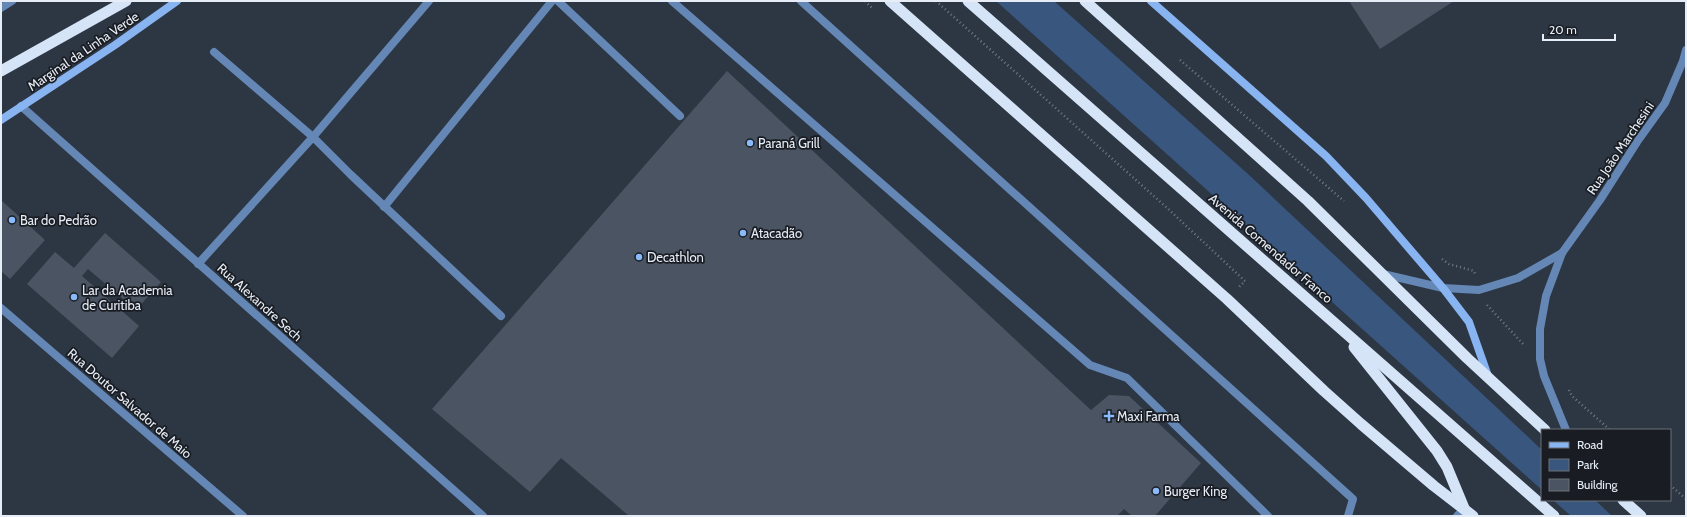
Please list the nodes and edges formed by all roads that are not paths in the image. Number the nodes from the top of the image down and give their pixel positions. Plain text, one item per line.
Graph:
1 (12, 1) edge
2 (126, 1) edge
3 (177, 1) edge
4 (430, 1) edge
5 (552, 1) edge
6 (558, 1) edge
7 (672, 1) edge
8 (801, 1) edge
9 (890, 1) edge
10 (968, 1) edge
11 (1085, 1) edge
12 (1151, 1) edge
13 (1, 8) edge
14 (1686, 50) edge
15 (214, 52) dead end
16 (1, 71) edge
17 (21, 106) junction
18 (680, 116) dead end
19 (1, 120) edge
20 (313, 137) junction
21 (384, 207) junction
22 (1562, 253) junction
23 (198, 264) junction
24 (1382, 274) junction
25 (1442, 288) junction
26 (1, 308) edge
27 (501, 316) dead end
28 (1335, 323) junction
29 (1489, 379) junction
30 (1544, 429) edge
31 (1566, 429) edge
32 (1624, 501) edge
33 (1465, 514) edge
34 (243, 516) edge
35 (483, 516) edge
36 (1268, 516) edge
37 (1348, 516) edge
38 (1554, 516) edge
39 (1641, 516) edge

1 - 13 street
2 - 16 highway
3 - 17 main road, Marginal da Linha Verde
4 - 20 street
5 - 21 street
6 - 18 street
7 - 36 street
8 - 37 street
9 - 33 highway
10 - 28 highway, Avenida Comendador Franco
11 - 24 highway
12 - 25 main road
14 - 22 street, Rua João Marchesini
15 - 20 street
17 - 19 main road, Marginal da Linha Verde
17 - 23 street, Rua Alexandre Sech
20 - 21 street
20 - 23 street
21 - 27 street
22 - 25 street, Rua João Marchesini
22 - 31 street, Rua João Marchesini
23 - 35 street, Rua Alexandre Sech
24 - 25 street, Rua João Marchesini
24 - 29 highway
25 - 29 main road
26 - 34 street, Rua Doutor Salvador de Maio
28 - 33 highway
28 - 38 highway, Avenida Comendador Franco
29 - 30 highway
32 - 39 highway

